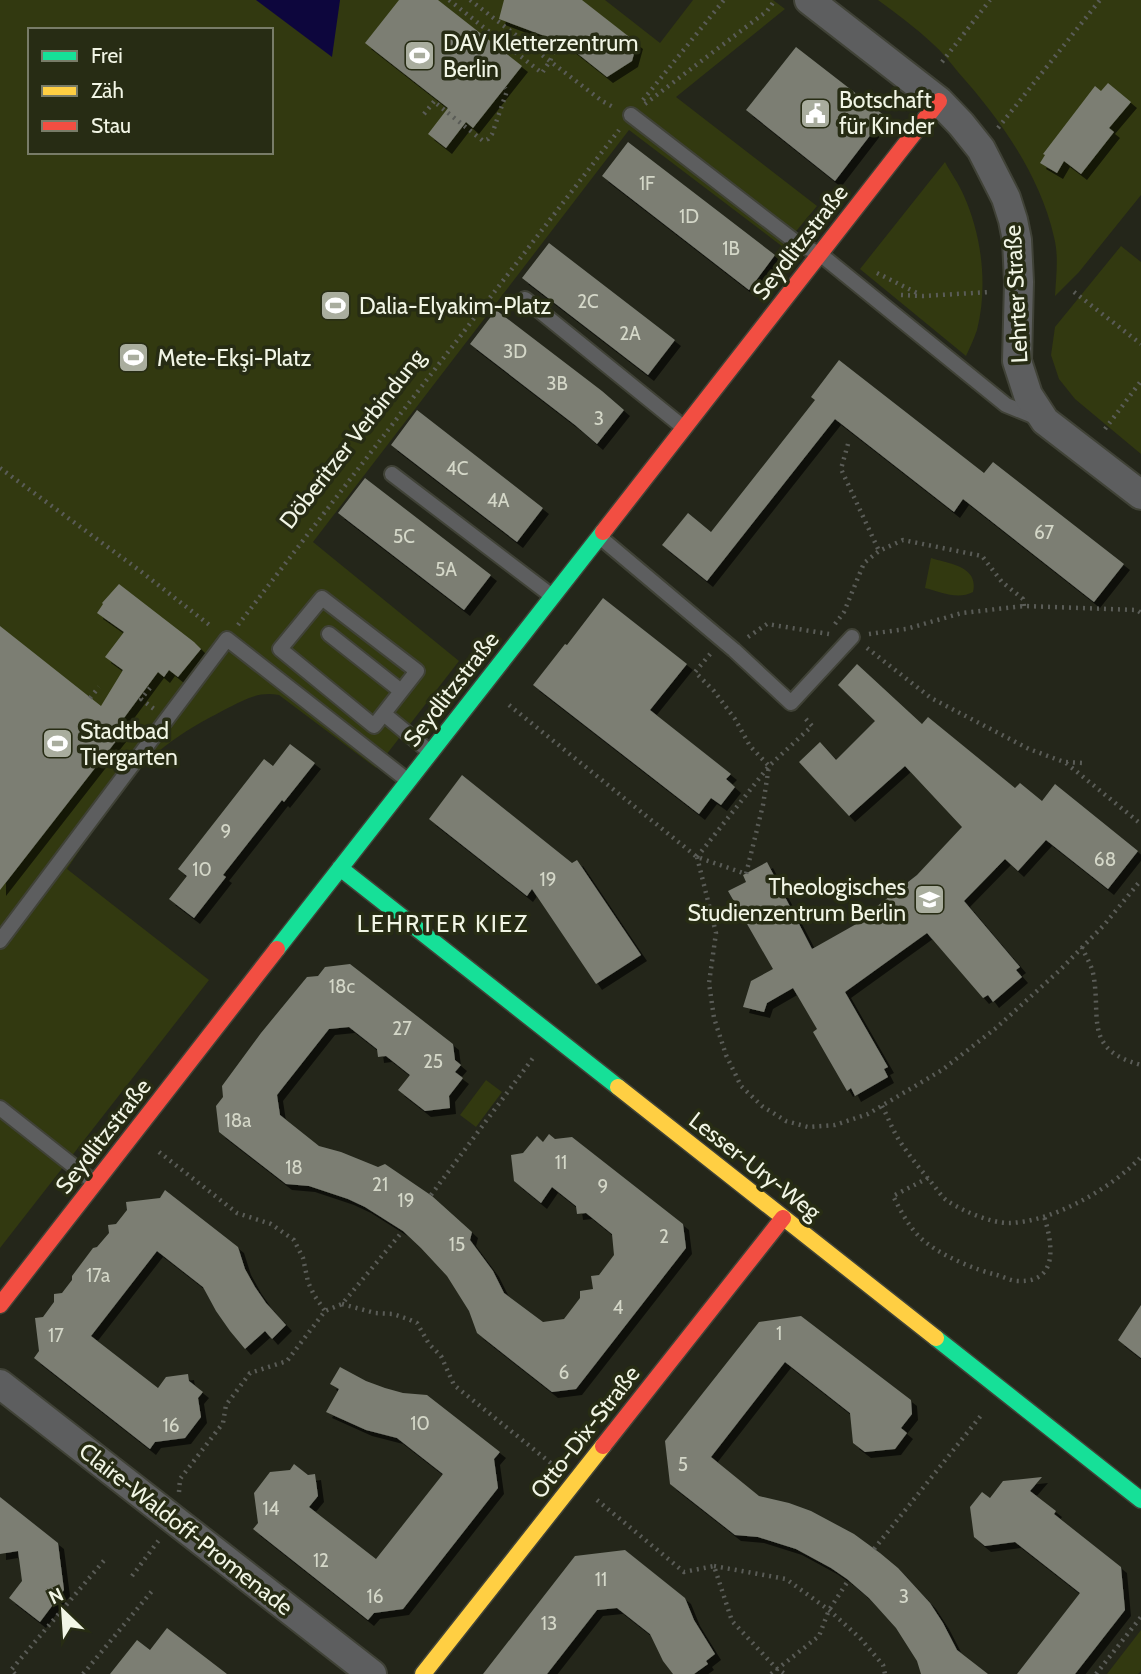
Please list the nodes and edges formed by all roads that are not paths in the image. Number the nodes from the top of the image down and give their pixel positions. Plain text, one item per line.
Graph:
1 (809, 0) edge
2 (939, 101) junction
3 (631, 115) road end
4 (820, 254) junction
5 (525, 299) dead end
6 (1045, 421) junction
7 (684, 428) junction
8 (392, 474) dead end
9 (1141, 495) edge
10 (600, 536) junction
11 (553, 596) junction
12 (329, 634) dead end
13 (852, 637) road end
14 (401, 691) junction
15 (384, 714) junction
16 (431, 752) junction
17 (408, 781) junction
18 (340, 868) junction
19 (0, 941) edge
20 (0, 1108) edge
21 (95, 1183) junction
22 (783, 1217) junction
23 (0, 1305) edge
24 (0, 1384) edge
25 (1141, 1500) edge
26 (372, 1674) edge
27 (423, 1674) edge

1 - 2 street, Lehrter Straße
2 - 4 street, Seydlitzstraße
2 - 6 street, Lehrter Straße
3 - 4 lane
4 - 6 lane
4 - 7 street, Seydlitzstraße
5 - 7 lane
6 - 9 street, Lehrter Straße
7 - 10 street, Seydlitzstraße
8 - 11 lane
10 - 11 street, Seydlitzstraße
10 - 13 lane
11 - 16 street, Seydlitzstraße
12 - 14 lane
14 - 15 lane
14 - 15 lane
15 - 16 lane
16 - 17 street, Seydlitzstraße
17 - 18 street, Seydlitzstraße
17 - 19 lane
18 - 21 street, Seydlitzstraße
18 - 22 street, Lesser-Ury-Weg
20 - 21 lane
21 - 23 street, Seydlitzstraße
22 - 25 street, Lesser-Ury-Weg
22 - 27 street, Otto-Dix-Straße
24 - 26 street, Claire-Waldoff-Promenade

